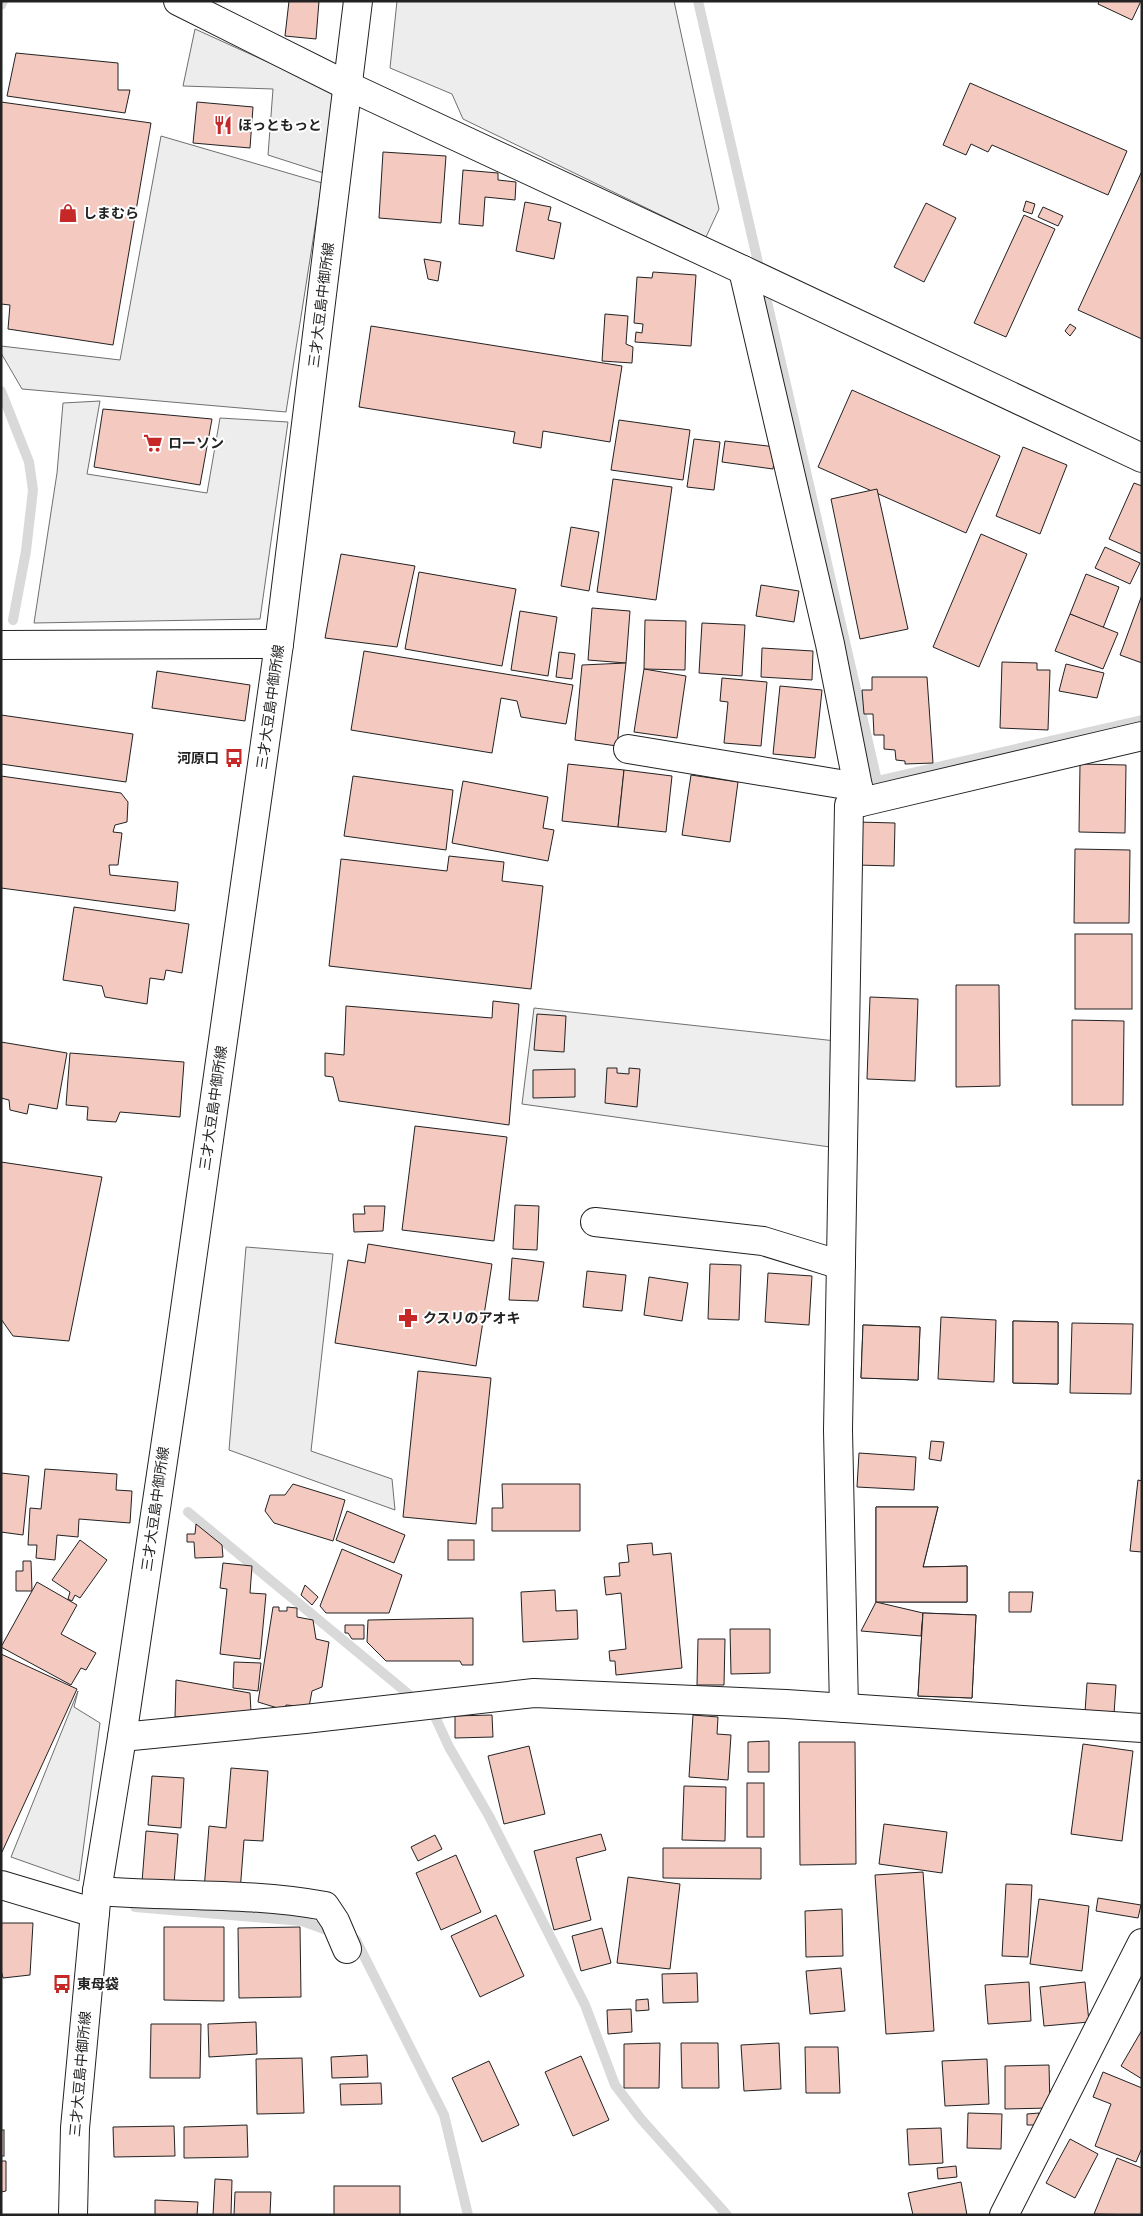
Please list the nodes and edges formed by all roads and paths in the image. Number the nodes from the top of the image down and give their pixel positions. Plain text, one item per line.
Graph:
1 (178, 1) edge
2 (358, 1) edge
3 (348, 86) junction
4 (744, 270) junction
5 (1142, 458) edge
6 (279, 644) junction
7 (1, 645) edge
8 (1142, 736) edge
9 (628, 749) dead end
10 (859, 795) junction
11 (595, 1222) dead end
12 (841, 1265) junction
13 (844, 1708) junction
14 (1142, 1728) edge
15 (122, 1737) junction
16 (1, 1885) edge
17 (96, 1902) junction
18 (1142, 1943) edge
19 (347, 1949) dead end
20 (73, 2215) edge
21 (1004, 2215) edge

1 - 3 street
2 - 3 street, 三才大豆島中御所線
3 - 4 street
3 - 6 street, 三才大豆島中御所線
4 - 5 street
4 - 10 street
6 - 7 street
6 - 15 street, 三才大豆島中御所線
8 - 10 street
9 - 10 street
10 - 12 street
11 - 12 street
12 - 13 street
13 - 14 street
13 - 15 street
15 - 17 street, 三才大豆島中御所線
16 - 17 street
17 - 19 street
17 - 20 street, 三才大豆島中御所線
18 - 21 street

